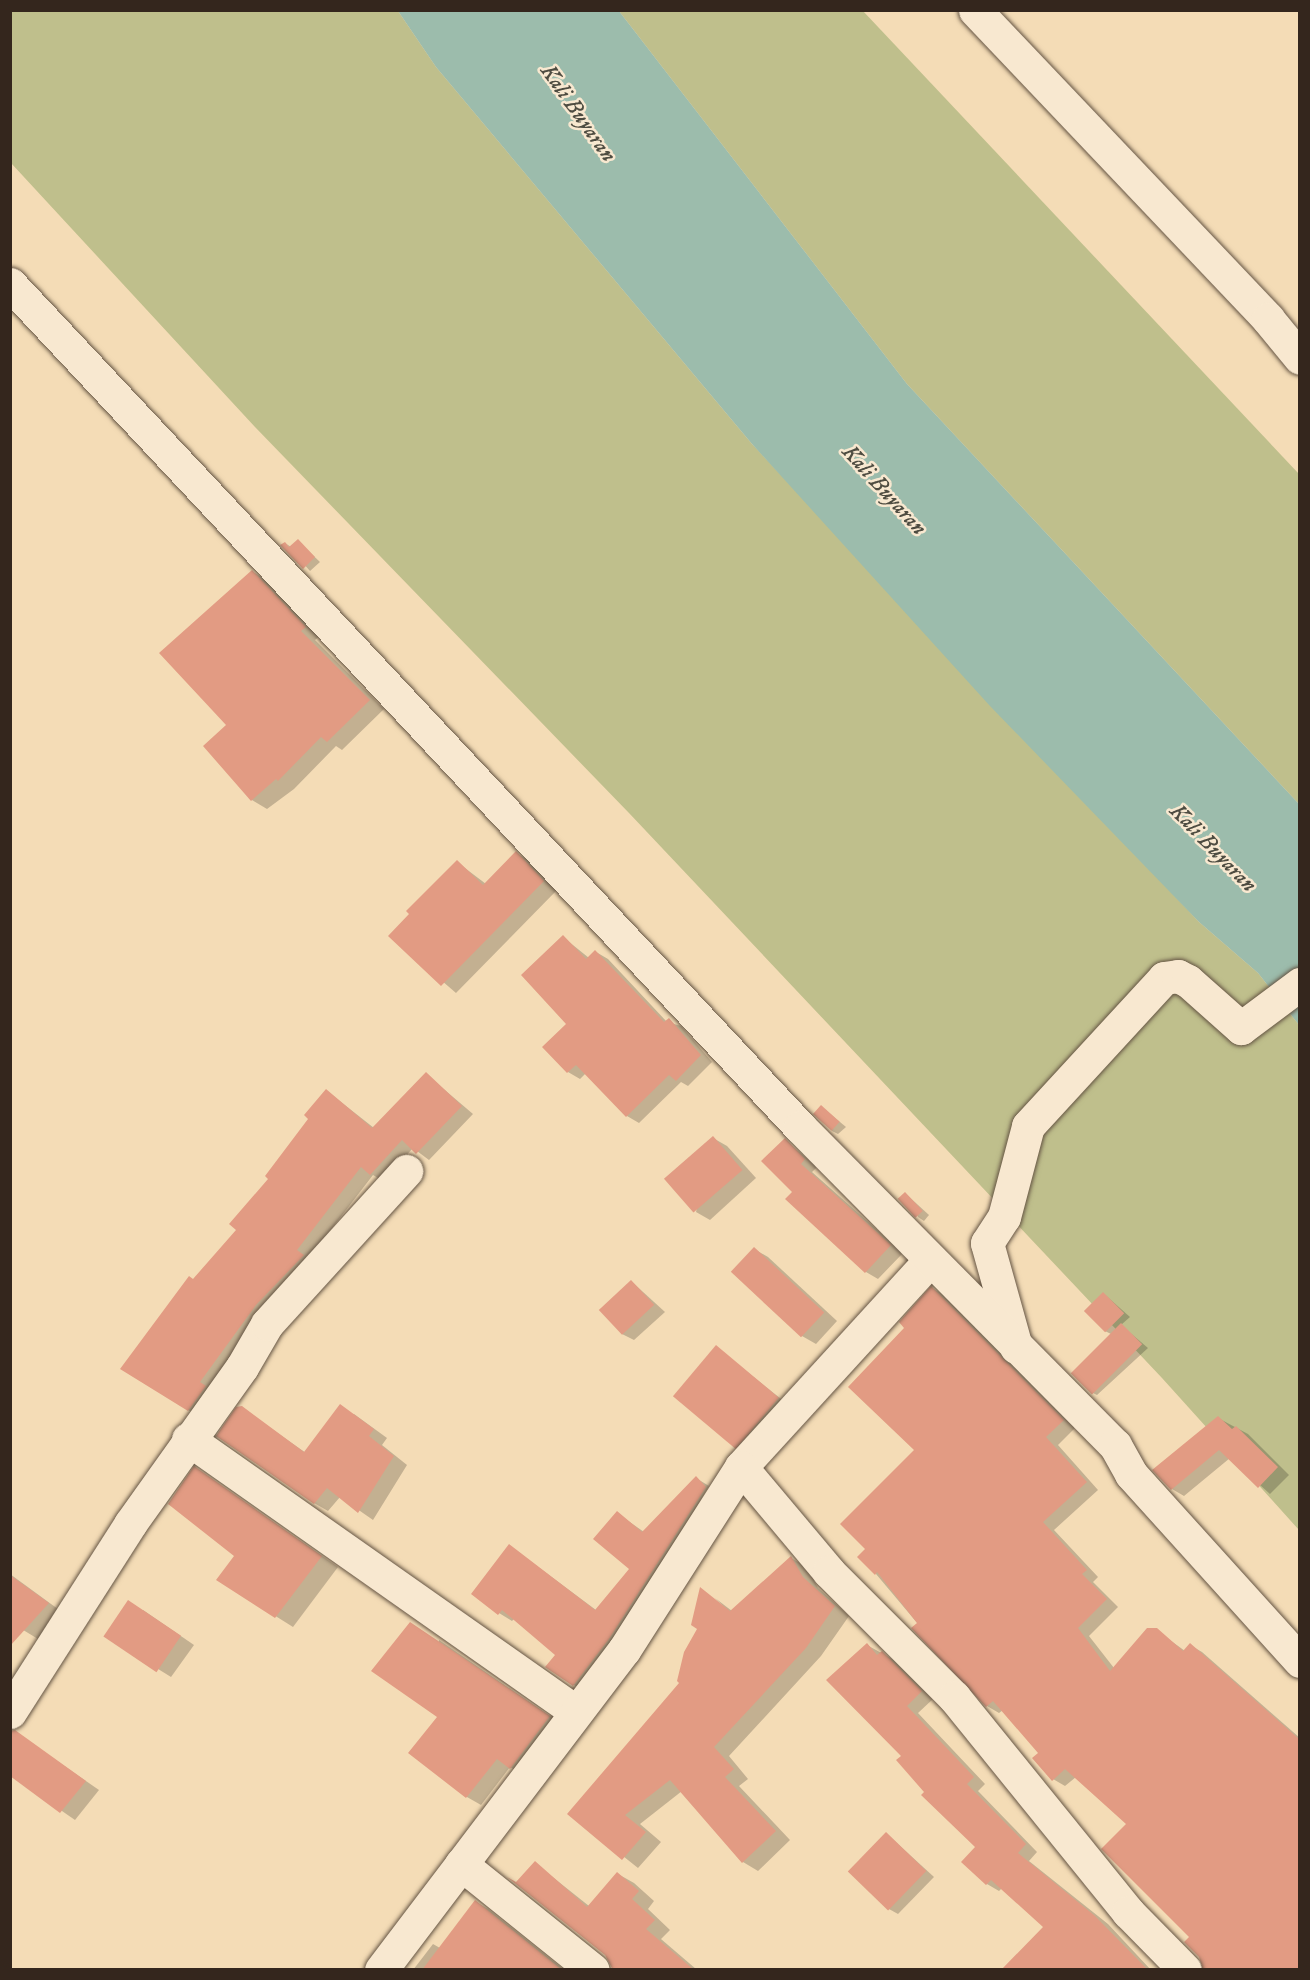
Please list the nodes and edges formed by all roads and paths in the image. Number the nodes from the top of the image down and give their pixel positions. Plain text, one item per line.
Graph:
1 (975, 10) edge
2 (10, 284) edge
3 (1299, 358) edge
4 (1299, 984) edge
5 (406, 1171) dead end
6 (929, 1261) junction
7 (1016, 1347) junction
8 (188, 1439) junction
9 (741, 1467) junction
10 (1299, 1661) edge
11 (574, 1710) junction
12 (10, 1712) edge
13 (461, 1864) junction
14 (381, 1970) edge
15 (593, 1970) edge
16 (1185, 1970) edge

1 - 3 street
2 - 6 street
4 - 7 street
5 - 8 street
6 - 7 street
6 - 9 street
7 - 10 street
8 - 11 street
8 - 12 street
9 - 11 street
9 - 16 street
11 - 13 street
13 - 14 street
13 - 15 street

